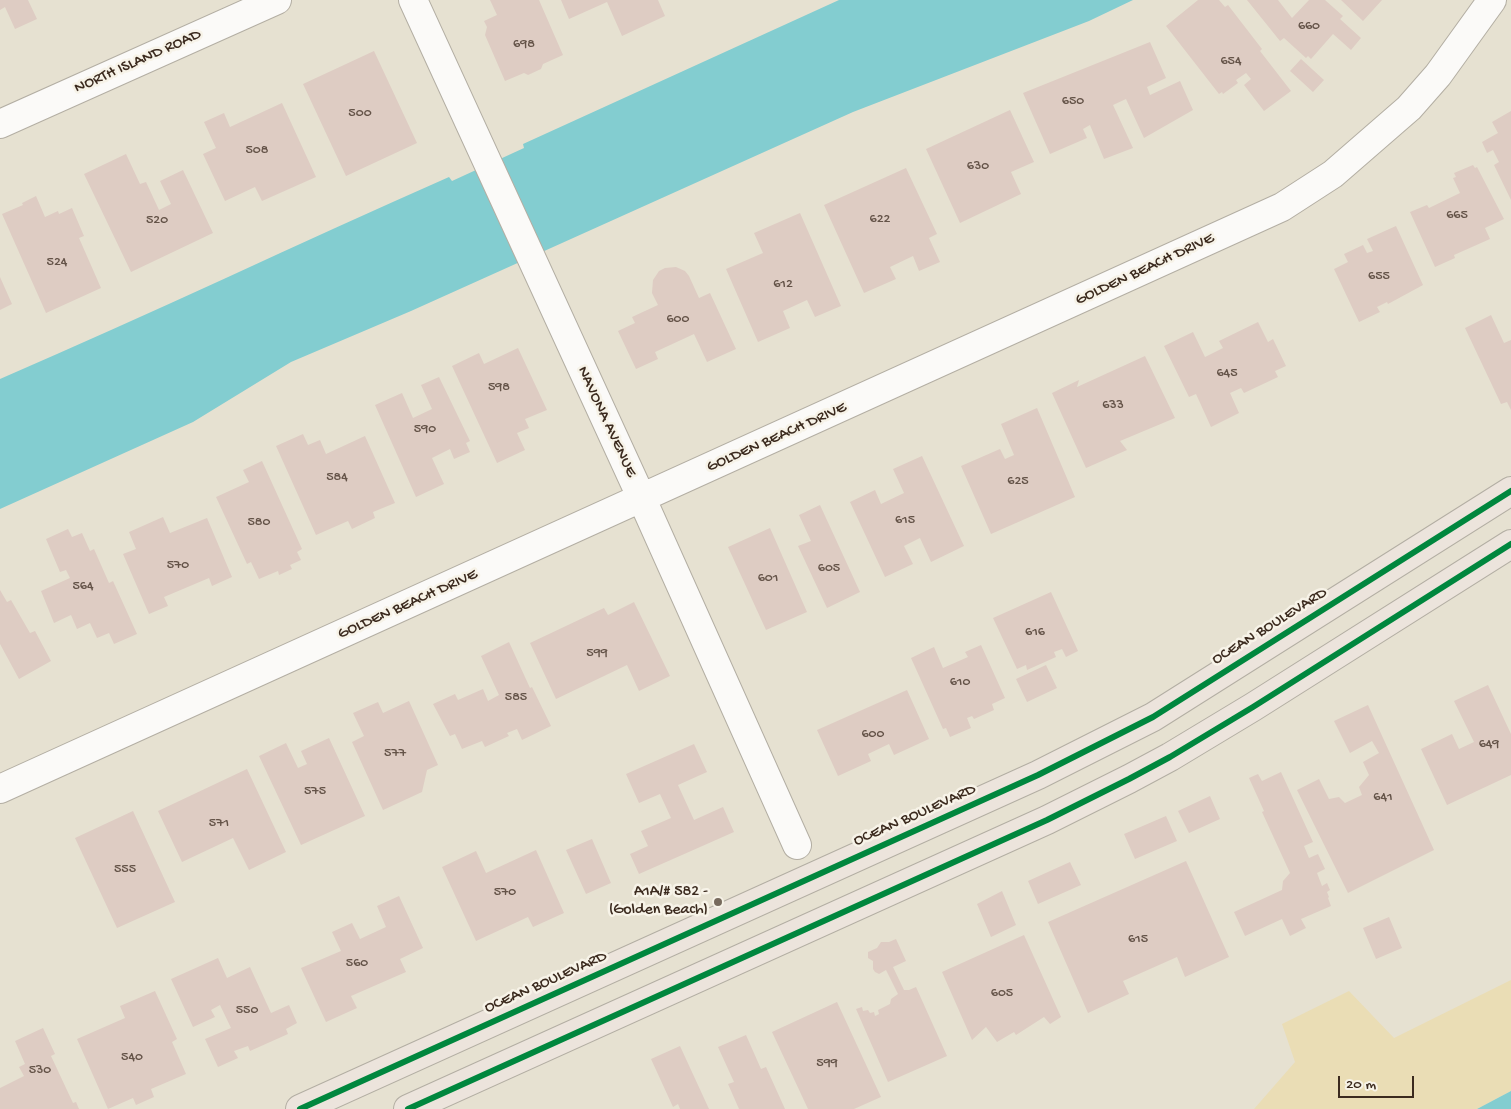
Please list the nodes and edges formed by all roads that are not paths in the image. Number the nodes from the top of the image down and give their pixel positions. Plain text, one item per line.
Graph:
1 (277, 0) edge
2 (413, 0) edge
3 (1492, 0) edge
4 (0, 124) edge
5 (1511, 492) edge
6 (642, 499) junction
7 (1511, 544) edge
8 (0, 789) edge
9 (797, 845) dead end
10 (814, 876) junction
11 (834, 915) junction
12 (300, 1109) edge
13 (408, 1109) edge

1 - 4 street, NORTH ISLAND ROAD
2 - 6 street, NAVONA AVENUE
3 - 6 street, GOLDEN BEACH DRIVE
5 - 10 main road, OCEAN BOULEVARD
6 - 8 street, GOLDEN BEACH DRIVE
6 - 9 street, NAVONA AVENUE
7 - 11 main road
10 - 11 main road
10 - 12 main road, OCEAN BOULEVARD
11 - 13 main road

